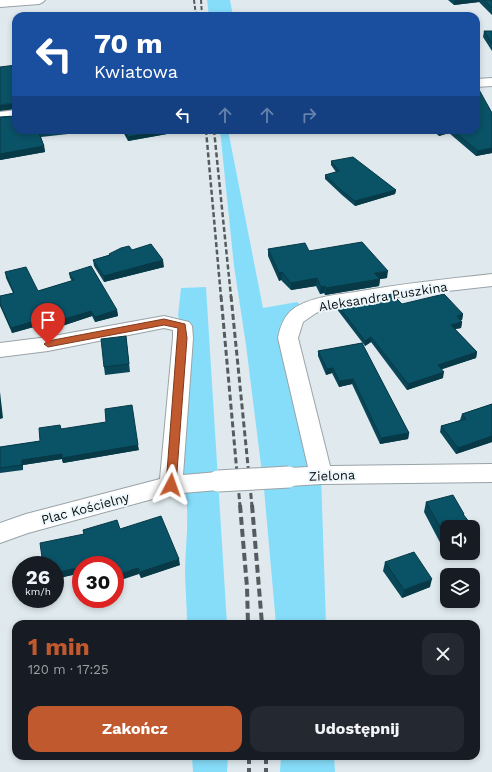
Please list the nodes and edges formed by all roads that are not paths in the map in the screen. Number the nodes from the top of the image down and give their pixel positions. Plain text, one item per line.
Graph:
1 (39, 0) edge
2 (0, 3) edge
3 (492, 82) edge
4 (480, 83) edge
5 (12, 116) edge
6 (0, 117) edge
7 (492, 280) edge
8 (0, 350) edge
9 (492, 473) edge
10 (321, 475) junction
11 (171, 485) junction
12 (0, 533) edge

1 - 2 street
3 - 4 street
5 - 6 street
7 - 10 street, Aleksandra Puszkina
8 - 11 street
9 - 10 street, Zielona
10 - 11 street, Zielona, bridge
11 - 12 street, Plac Kościelny

